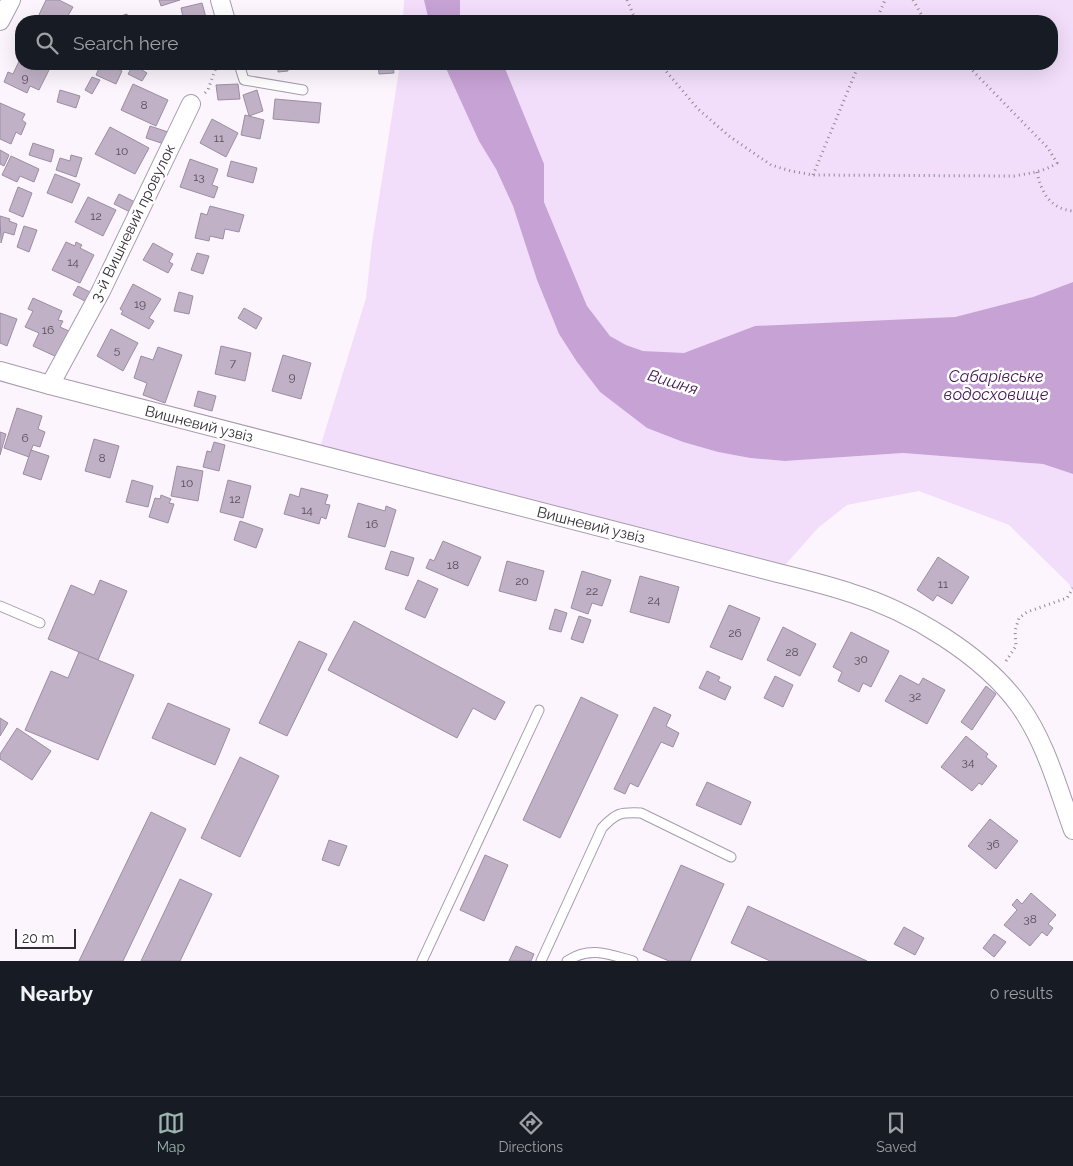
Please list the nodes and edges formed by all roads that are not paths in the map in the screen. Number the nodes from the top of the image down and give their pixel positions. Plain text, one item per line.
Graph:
1 (11, 0) edge
2 (220, 0) edge
3 (224, 15) edge
4 (0, 21) edge
5 (241, 70) edge
6 (303, 90) dead end
7 (191, 104) road end
8 (0, 371) edge
9 (50, 385) junction
10 (0, 606) edge
11 (40, 623) dead end
12 (539, 710) dead end
13 (1073, 830) edge
14 (732, 857) dead end
15 (422, 961) edge
16 (541, 961) edge
17 (567, 961) edge
18 (633, 961) edge

1 - 4 street
2 - 3 street
5 - 6 lane
7 - 9 street, 3-й Вишневий провулок
8 - 9 street, Вишневий узвіз
9 - 13 street, Вишневий узвіз
10 - 11 lane
12 - 15 lane
14 - 16 lane
17 - 18 lane

